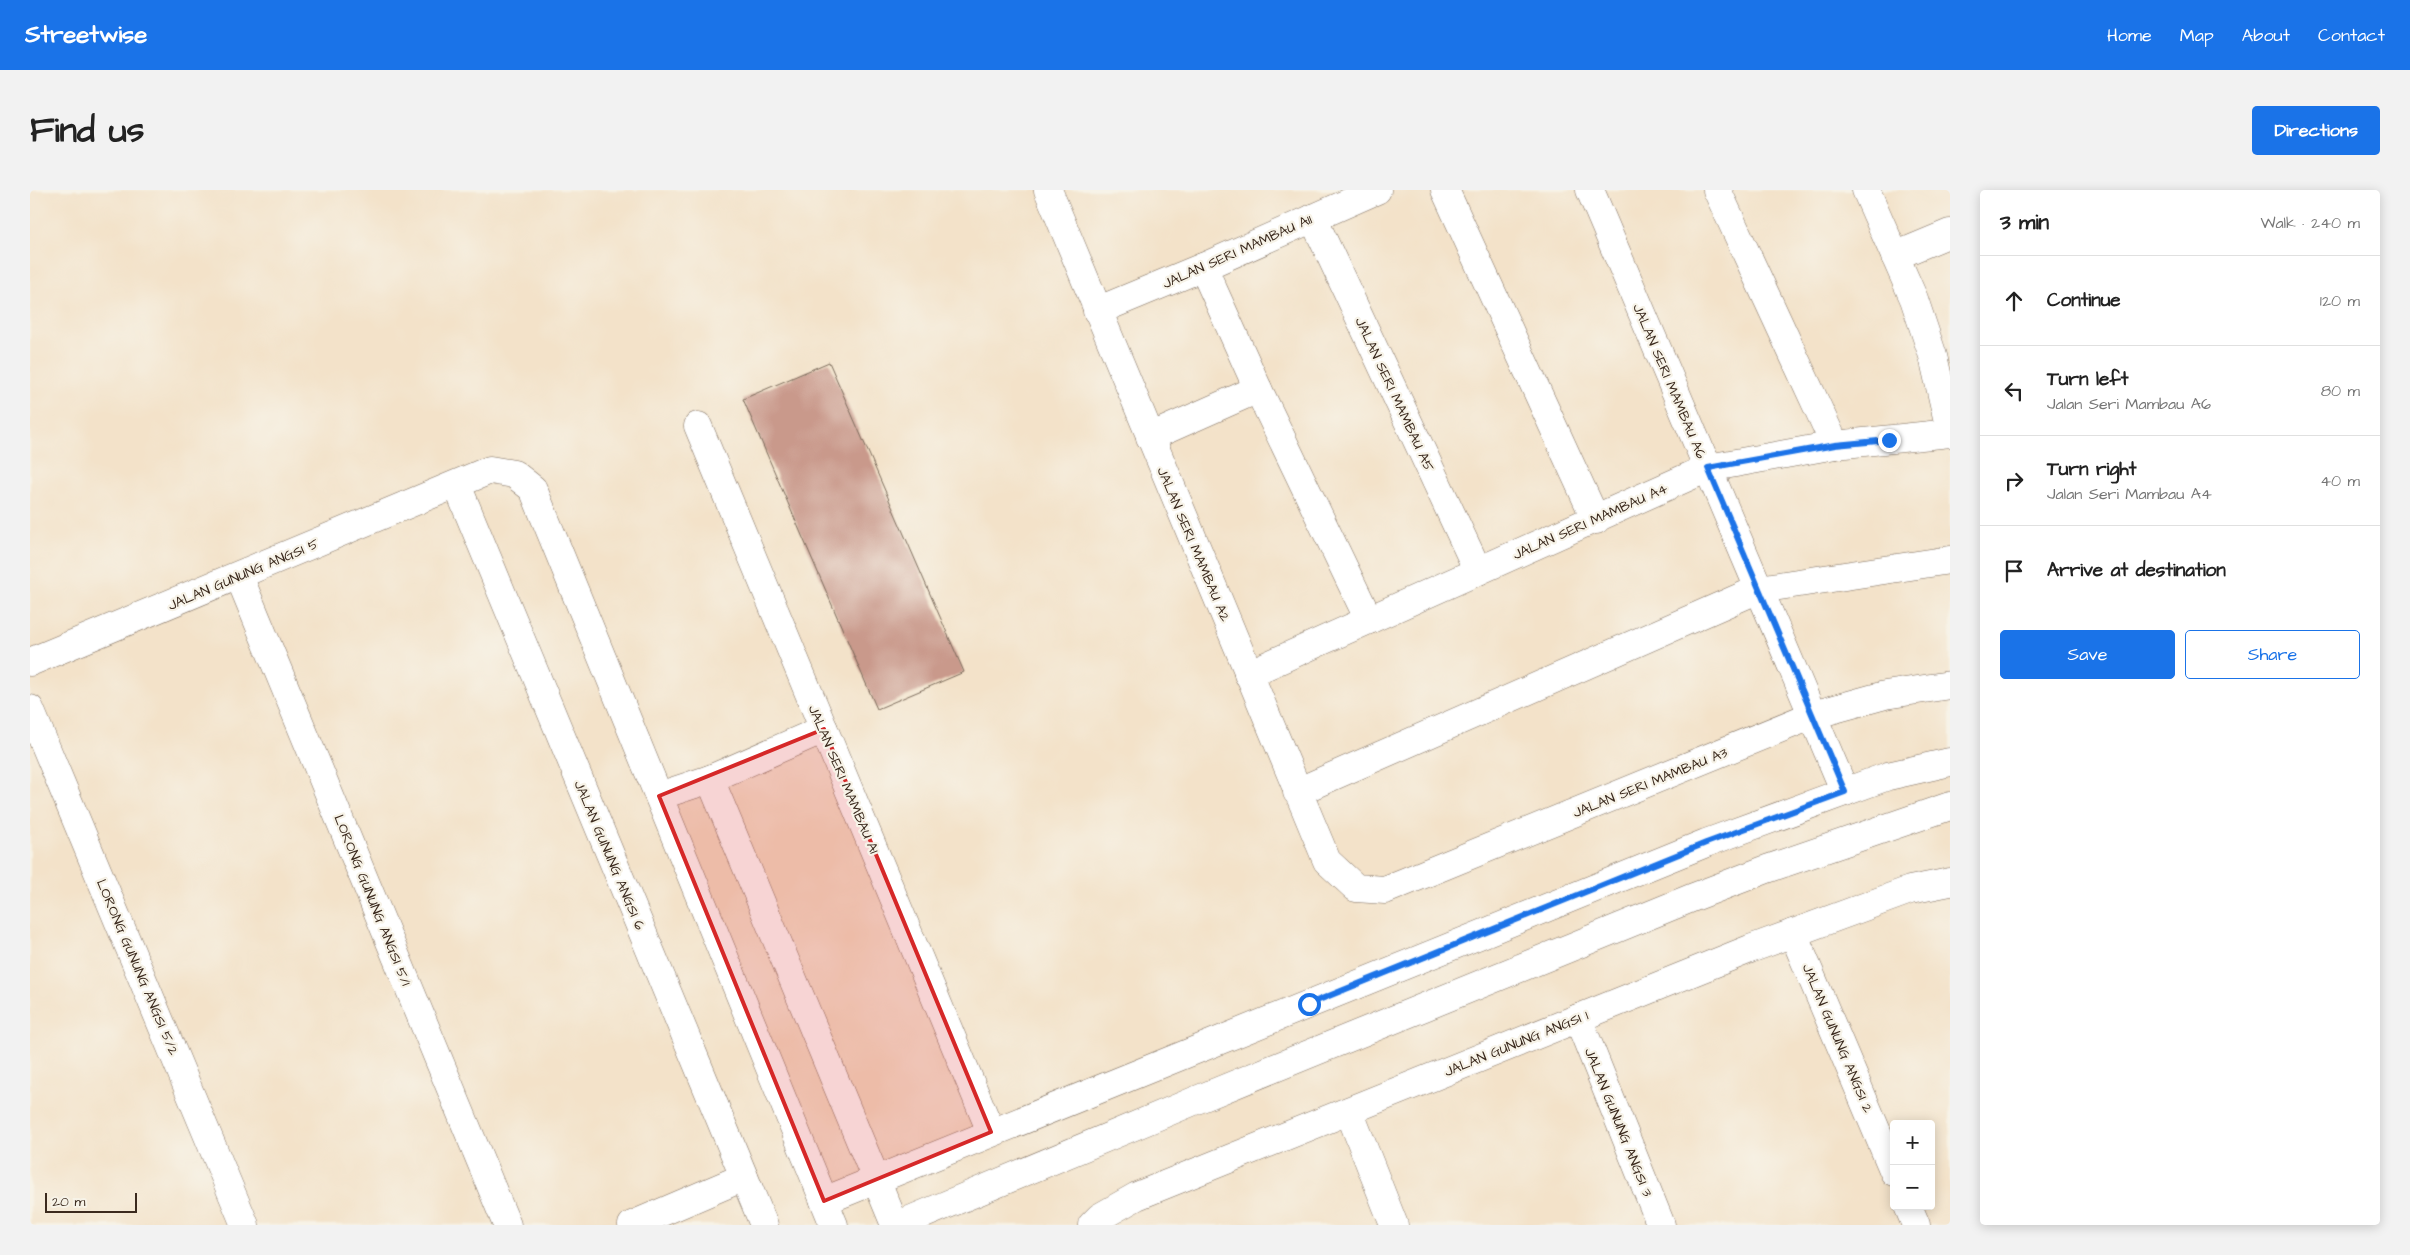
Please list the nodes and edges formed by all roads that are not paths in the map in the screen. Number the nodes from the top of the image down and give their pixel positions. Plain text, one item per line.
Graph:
1 (1377, 190) edge
2 (1445, 190) edge
3 (1590, 190) edge
4 (1717, 190) edge
5 (1866, 190) edge
6 (1053, 192) edge
7 (1313, 218) junction
8 (1950, 233) edge
9 (1895, 256) junction
10 (1203, 267) junction
11 (1097, 311) junction
12 (1258, 389) junction
13 (698, 426) dead end
14 (1950, 430) edge
15 (1950, 434) edge
16 (1150, 437) junction
17 (1835, 445) junction
18 (1708, 468) junction
19 (457, 485) junction
20 (1596, 520) junction
21 (1950, 560) edge
22 (1478, 571) junction
23 (239, 576) junction
24 (1759, 589) junction
25 (1369, 620) junction
26 (30, 662) edge
27 (1248, 674) junction
28 (1950, 685) edge
29 (30, 709) edge
30 (1813, 716) junction
31 (824, 729) junction
32 (1950, 762) edge
33 (710, 778) junction
34 (1297, 792) junction
35 (1845, 792) junction
36 (659, 796) junction
37 (1950, 806) edge
38 (1950, 882) edge
39 (1356, 888) joint
40 (1793, 933) junction
41 (1578, 1018) junction
42 (1349, 1111) junction
43 (991, 1132) junction
44 (1891, 1165) edge
45 (744, 1178) junction
46 (876, 1179) junction
47 (1910, 1210) edge
48 (829, 1213) edge
49 (245, 1225) edge
50 (507, 1225) edge
51 (632, 1225) edge
52 (764, 1225) edge
53 (897, 1225) edge
54 (1092, 1225) edge
55 (1394, 1225) edge
56 (1661, 1225) edge
57 (1916, 1225) edge

1 - 7 street, JALAN SERI MAMBAU A11
2 - 20 street
3 - 18 street, JALAN SERI MAMBAU A6
4 - 17 street
5 - 9 street
6 - 11 street, JALAN SERI MAMBAU A2
7 - 10 street, JALAN SERI MAMBAU A11
7 - 22 street, JALAN SERI MAMBAU A5
8 - 9 street
9 - 14 street
10 - 11 street, JALAN SERI MAMBAU A11
10 - 12 street
11 - 16 street, JALAN SERI MAMBAU A2
12 - 16 street
12 - 25 street
13 - 31 street, JALAN SERI MAMBAU A1
15 - 17 street, JALAN SERI MAMBAU A4
16 - 27 street, JALAN SERI MAMBAU A2
17 - 18 street, JALAN SERI MAMBAU A4
18 - 20 street, JALAN SERI MAMBAU A4
18 - 24 street, JALAN SERI MAMBAU A6
19 - 23 street, JALAN GUNUNG ANGSI 5
19 - 36 street, JALAN GUNUNG ANGSI 5
19 - 45 street, JALAN GUNUNG ANGSI 6
20 - 22 street, JALAN SERI MAMBAU A4
21 - 24 street
22 - 25 street, JALAN SERI MAMBAU A4
23 - 26 street, JALAN GUNUNG ANGSI 5
23 - 50 street, LORONG GUNUNG ANGSI 5/1
24 - 30 street, JALAN SERI MAMBAU A6
24 - 34 street
25 - 27 street, JALAN SERI MAMBAU A4
27 - 34 street, JALAN SERI MAMBAU A2
28 - 30 street, JALAN SERI MAMBAU A3
29 - 49 street, LORONG GUNUNG ANGSI 5/2
30 - 35 street, JALAN SERI MAMBAU A6
30 - 39 street, JALAN SERI MAMBAU A3
31 - 33 street
31 - 43 street, JALAN SERI MAMBAU A1
32 - 35 street
33 - 36 street
33 - 46 street
34 - 39 street, JALAN SERI MAMBAU A2
35 - 43 street
36 - 48 street, JALAN GUNUNG ANGSI 5
37 - 53 street
38 - 40 street, JALAN GUNUNG ANGSI 1
40 - 41 street, JALAN GUNUNG ANGSI 1
40 - 44 street, JALAN GUNUNG ANGSI 2
41 - 42 street, JALAN GUNUNG ANGSI 1
41 - 56 street, JALAN GUNUNG ANGSI 3
42 - 54 street, JALAN GUNUNG ANGSI 1
42 - 55 street
43 - 46 street
45 - 51 street
45 - 52 street, JALAN GUNUNG ANGSI 6
46 - 48 street
46 - 53 street
47 - 57 street

